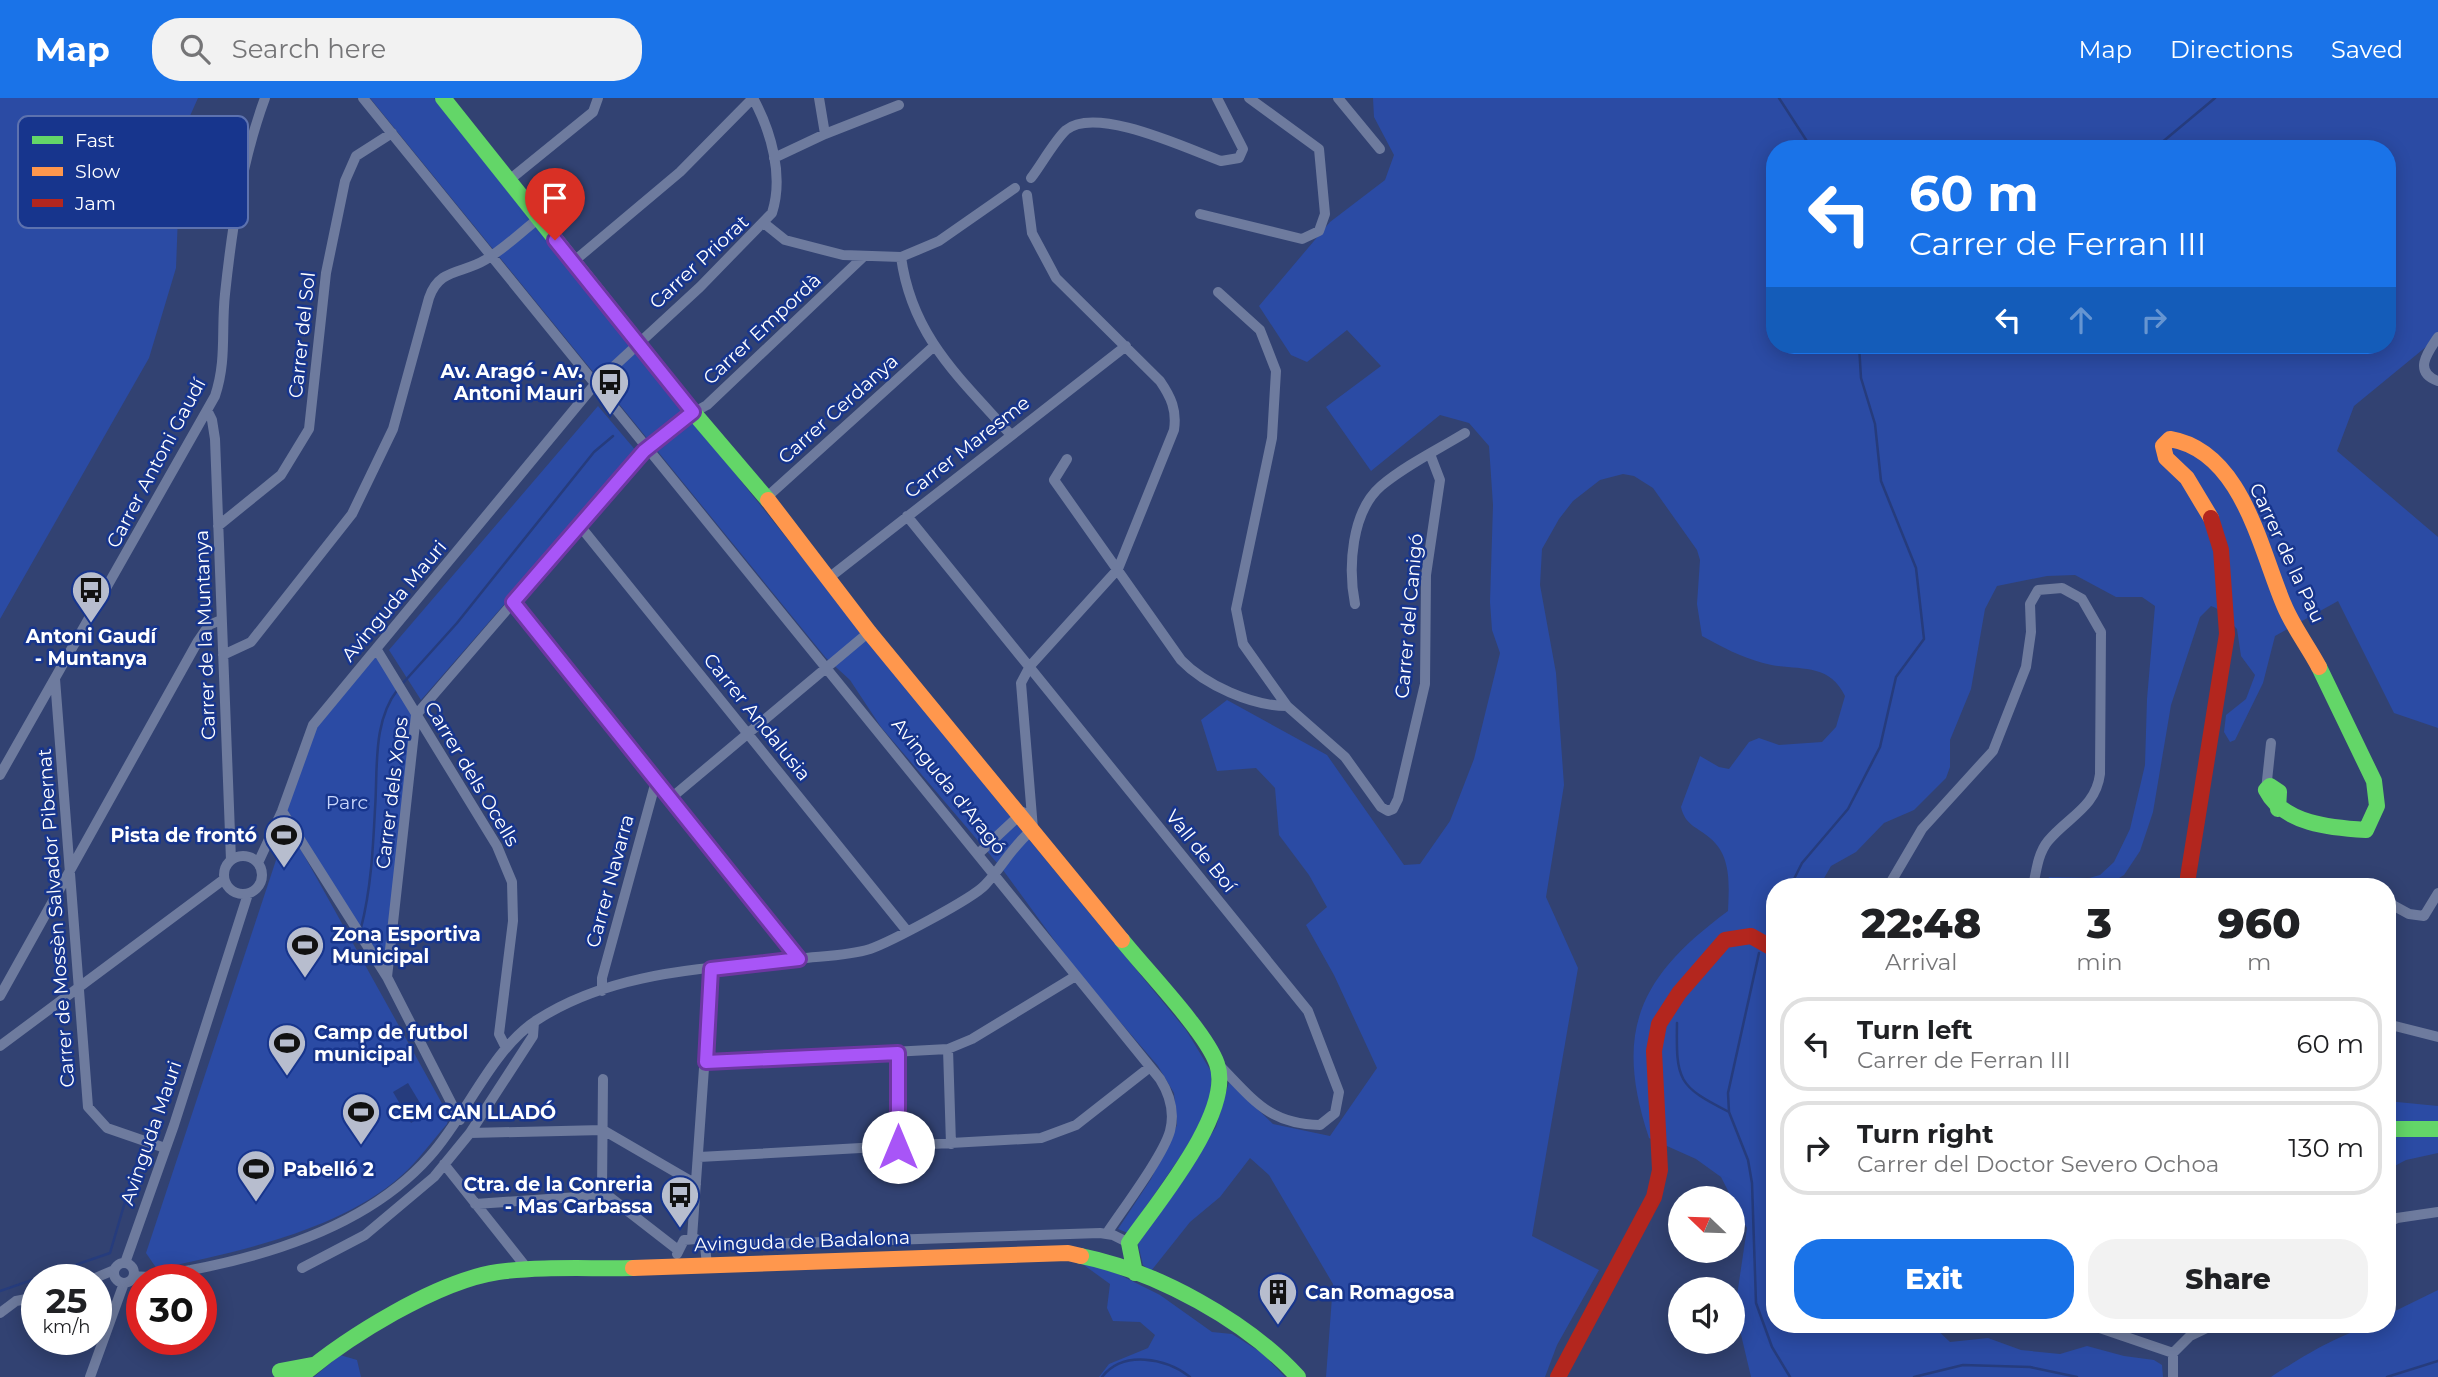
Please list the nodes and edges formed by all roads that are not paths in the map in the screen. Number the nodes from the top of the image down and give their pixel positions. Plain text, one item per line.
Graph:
1 (265, 98) edge
2 (363, 98) edge
3 (598, 98) edge
4 (753, 98) edge
5 (819, 98) edge
6 (1217, 98) edge
7 (1249, 98) edge
8 (1338, 98) edge
9 (446, 99) edge
10 (899, 105) dead end
11 (392, 133) junction
12 (825, 134) junction
13 (248, 143) edge
14 (1380, 149) dead end
15 (774, 158) junction
16 (1031, 178) junction
17 (508, 181) junction
18 (1015, 188) junction
19 (1027, 195) junction
20 (1200, 214) dead end
21 (538, 219) junction
22 (765, 224) junction
23 (235, 228) edge
24 (491, 256) junction
25 (863, 257) junction
26 (901, 257) junction
27 (573, 262) junction
28 (1218, 292) dead end
29 (2438, 337) edge
30 (637, 342) junction
31 (933, 346) junction
32 (1126, 346) junction
33 (2438, 381) edge
34 (596, 383) junction
35 (207, 410) junction
36 (693, 412) junction
37 (1465, 433) dead end
38 (1011, 435) junction
39 (649, 448) junction
40 (1430, 454) junction
41 (1067, 460) dead end
42 (767, 497) junction
43 (907, 516) junction
44 (218, 526) junction
45 (580, 526) junction
46 (1118, 569) junction
47 (830, 577) junction
48 (513, 602) junction
49 (1355, 604) dead end
50 (221, 620) junction
51 (869, 632) junction
52 (377, 650) junction
53 (223, 655) junction
54 (1030, 666) junction
55 (825, 667) junction
56 (55, 679) junction
57 (1287, 706) junction
58 (416, 715) junction
59 (747, 733) junction
60 (2271, 743) dead end
61 (0, 775) edge
62 (656, 781) junction
63 (1030, 790) junction
64 (2266, 790) joint
65 (671, 798) junction
66 (282, 811) junction
67 (1021, 817) junction
68 (1033, 830) junction
69 (978, 854) junction
70 (231, 860) junction
71 (258, 863) junction
72 (70, 866) junction
73 (993, 874) junction
74 (1893, 878) edge
75 (2035, 878) edge
76 (2188, 878) edge
77 (223, 880) junction
78 (2438, 893) edge
79 (248, 894) junction
80 (2396, 907) edge
81 (907, 931) junction
82 (1766, 944) edge
83 (799, 959) junction
84 (711, 969) junction
85 (387, 976) junction
86 (1074, 977) junction
87 (79, 986) junction
88 (602, 990) junction
89 (0, 996) edge
90 (534, 1022) junction
91 (2396, 1026) edge
92 (2438, 1037) edge
93 (0, 1046) edge
94 (506, 1048) junction
95 (948, 1049) junction
96 (898, 1053) junction
97 (706, 1062) junction
98 (1218, 1064) junction
99 (1150, 1067) junction
100 (603, 1079) dead end
101 (460, 1120) junction
102 (2396, 1129) edge
103 (2438, 1129) edge
104 (603, 1130) junction
105 (470, 1133) junction
106 (951, 1144) junction
107 (898, 1147) junction
108 (165, 1148) junction
109 (698, 1157) junction
110 (444, 1164) junction
111 (696, 1184) junction
112 (607, 1195) junction
113 (475, 1204) junction
114 (2438, 1212) edge
115 (2396, 1221) edge
116 (1107, 1233) junction
117 (1094, 1234) junction
118 (692, 1238) junction
119 (1129, 1243) junction
120 (705, 1246) junction
121 (678, 1250) junction
122 (1081, 1254) junction
123 (125, 1263) joint
124 (217, 1264) edge
125 (707, 1265) junction
126 (675, 1267) junction
127 (302, 1268) dead end
128 (114, 1270) joint
129 (530, 1272) junction
130 (1135, 1273) junction
131 (124, 1283) joint
132 (21, 1300) edge
133 (0, 1313) edge
134 (2114, 1333) edge
135 (2199, 1333) edge
136 (2173, 1353) junction
137 (313, 1364) junction
138 (280, 1371) dead end
139 (90, 1377) edge
140 (300, 1377) edge
141 (1298, 1377) edge
142 (1558, 1377) edge
143 (2173, 1377) edge

1 - 13 street, Carrer Antoni Gaudí
2 - 11 street, Avinguda d'Aragó
3 - 17 street
4 - 15 street
4 - 27 street
5 - 12 street
6 - 16 street
7 - 20 street
8 - 14 street
9 - 17 street, Avinguda d'Aragó
10 - 12 street
11 - 24 street, Avinguda d'Aragó
11 - 44 street, Carrer del Sol
12 - 15 street
15 - 22 street
16 - 18 street
16 - 19 street
17 - 21 street, Avinguda d'Aragó
18 - 19 street
18 - 26 street
19 - 32 street
21 - 24 street
21 - 27 street, Avinguda d'Aragó
22 - 25 street
22 - 30 street, Carrer Priorat
23 - 35 street, Carrer Antoni Gaudí
24 - 34 street, Avinguda d'Aragó
24 - 53 street
25 - 26 street
25 - 36 street, Carrer Empordà
26 - 31 street
27 - 30 street, Avinguda d'Aragó
28 - 57 street
29 - 33 street
30 - 34 street, Carrer Priorat
30 - 36 street, Avinguda d'Aragó
31 - 38 street
31 - 42 street, Carrer Cerdanya
32 - 38 street, Carrer Maresme
32 - 46 street
34 - 39 street, Avinguda d'Aragó
34 - 52 street, Avinguda Mauri
35 - 44 street, Carrer de la Muntanya
35 - 56 street, Carrer Antoni Gaudí
36 - 39 street, Carrer Empordà
36 - 42 street, Avinguda d'Aragó
37 - 40 street
38 - 43 street, Carrer Maresme
39 - 45 street, Carrer dels Xops
39 - 55 street, Avinguda d'Aragó
40 - 49 street
40 - 57 street, Carrer del Canigó
41 - 46 street, Carrer del Canigó
42 - 47 street, Avinguda d'Aragó
43 - 47 street, Carrer Maresme
43 - 54 street, Vall de Boí
44 - 50 street, Carrer de la Muntanya
45 - 48 street, Carrer dels Xops
45 - 59 street, Carrer Andalusia
46 - 54 street
46 - 57 street, Carrer del Canigó
47 - 51 street, Avinguda d'Aragó
48 - 58 street, Carrer dels Xops
48 - 62 street
50 - 53 street, Carrer de la Muntanya
50 - 72 street
51 - 55 street
51 - 67 street, Avinguda d'Aragó
52 - 58 street, Carrer dels Ocells
52 - 66 street, Avinguda Mauri
53 - 70 street, Carrer de la Muntanya
54 - 63 street
54 - 98 street, Vall de Boí
55 - 59 street
55 - 69 street, Avinguda d'Aragó
56 - 61 street, Carrer Antoni Gaudí
56 - 72 street, Carrer de Mossèn Salvador Pibernat
58 - 85 street, Carrer dels Xops
58 - 94 street, Carrer dels Ocells
59 - 65 street
59 - 81 street, Carrer Andalusia
60 - 64 street, Carrer de la Pau
62 - 65 street
62 - 88 street, Carrer Navarra
63 - 67 street
63 - 68 street
64 - 76 street, Carrer de la Pau
65 - 83 street
66 - 71 street, Avinguda Mauri
66 - 85 street
67 - 68 street, Avinguda d'Aragó
67 - 69 street
68 - 73 street
68 - 98 street, Avinguda d'Aragó
69 - 73 street, Avinguda d'Aragó
70 - 71 street
70 - 77 street
71 - 79 street
72 - 87 street, Carrer de Mossèn Salvador Pibernat
72 - 89 street
73 - 81 street
73 - 86 street, Avinguda d'Aragó
74 - 75 street
77 - 79 street
77 - 87 street
78 - 80 street
79 - 108 street, Avinguda Mauri
81 - 83 street
82 - 142 street
83 - 84 street
84 - 88 street
84 - 97 street
85 - 101 street
86 - 95 street
86 - 99 street, Avinguda d'Aragó
87 - 93 street
87 - 108 street, Carrer de Mossèn Salvador Pibernat
88 - 90 street
90 - 94 street
90 - 105 street
91 - 92 street
94 - 101 street
95 - 96 street
95 - 106 street
96 - 97 street
96 - 107 street
97 - 109 street
98 - 119 street
99 - 106 street
99 - 116 street, Avinguda d'Aragó
100 - 104 street
101 - 124 street
102 - 103 street
104 - 105 street
104 - 111 street
104 - 112 street
105 - 110 street
106 - 107 street
107 - 109 street
108 - 123 street, Avinguda Mauri
109 - 111 street
110 - 113 street
110 - 127 street
111 - 118 street
112 - 113 street
112 - 121 street
113 - 129 street
114 - 115 street
116 - 117 street
116 - 119 street
117 - 120 street
117 - 122 street
118 - 120 street
118 - 121 street
119 - 130 street
120 - 125 street
121 - 126 street
122 - 125 street, Avinguda de Badalona
122 - 130 street, Avinguda de Badalona
123 - 128 street
125 - 126 street, Avinguda de Badalona
126 - 129 street, Avinguda de Badalona
128 - 131 street
129 - 137 street, Avinguda de Badalona
130 - 141 street, Avinguda de Badalona
131 - 139 street
132 - 133 street
134 - 136 street
135 - 136 street
136 - 143 street
137 - 138 street
137 - 140 street, Avinguda de Badalona

